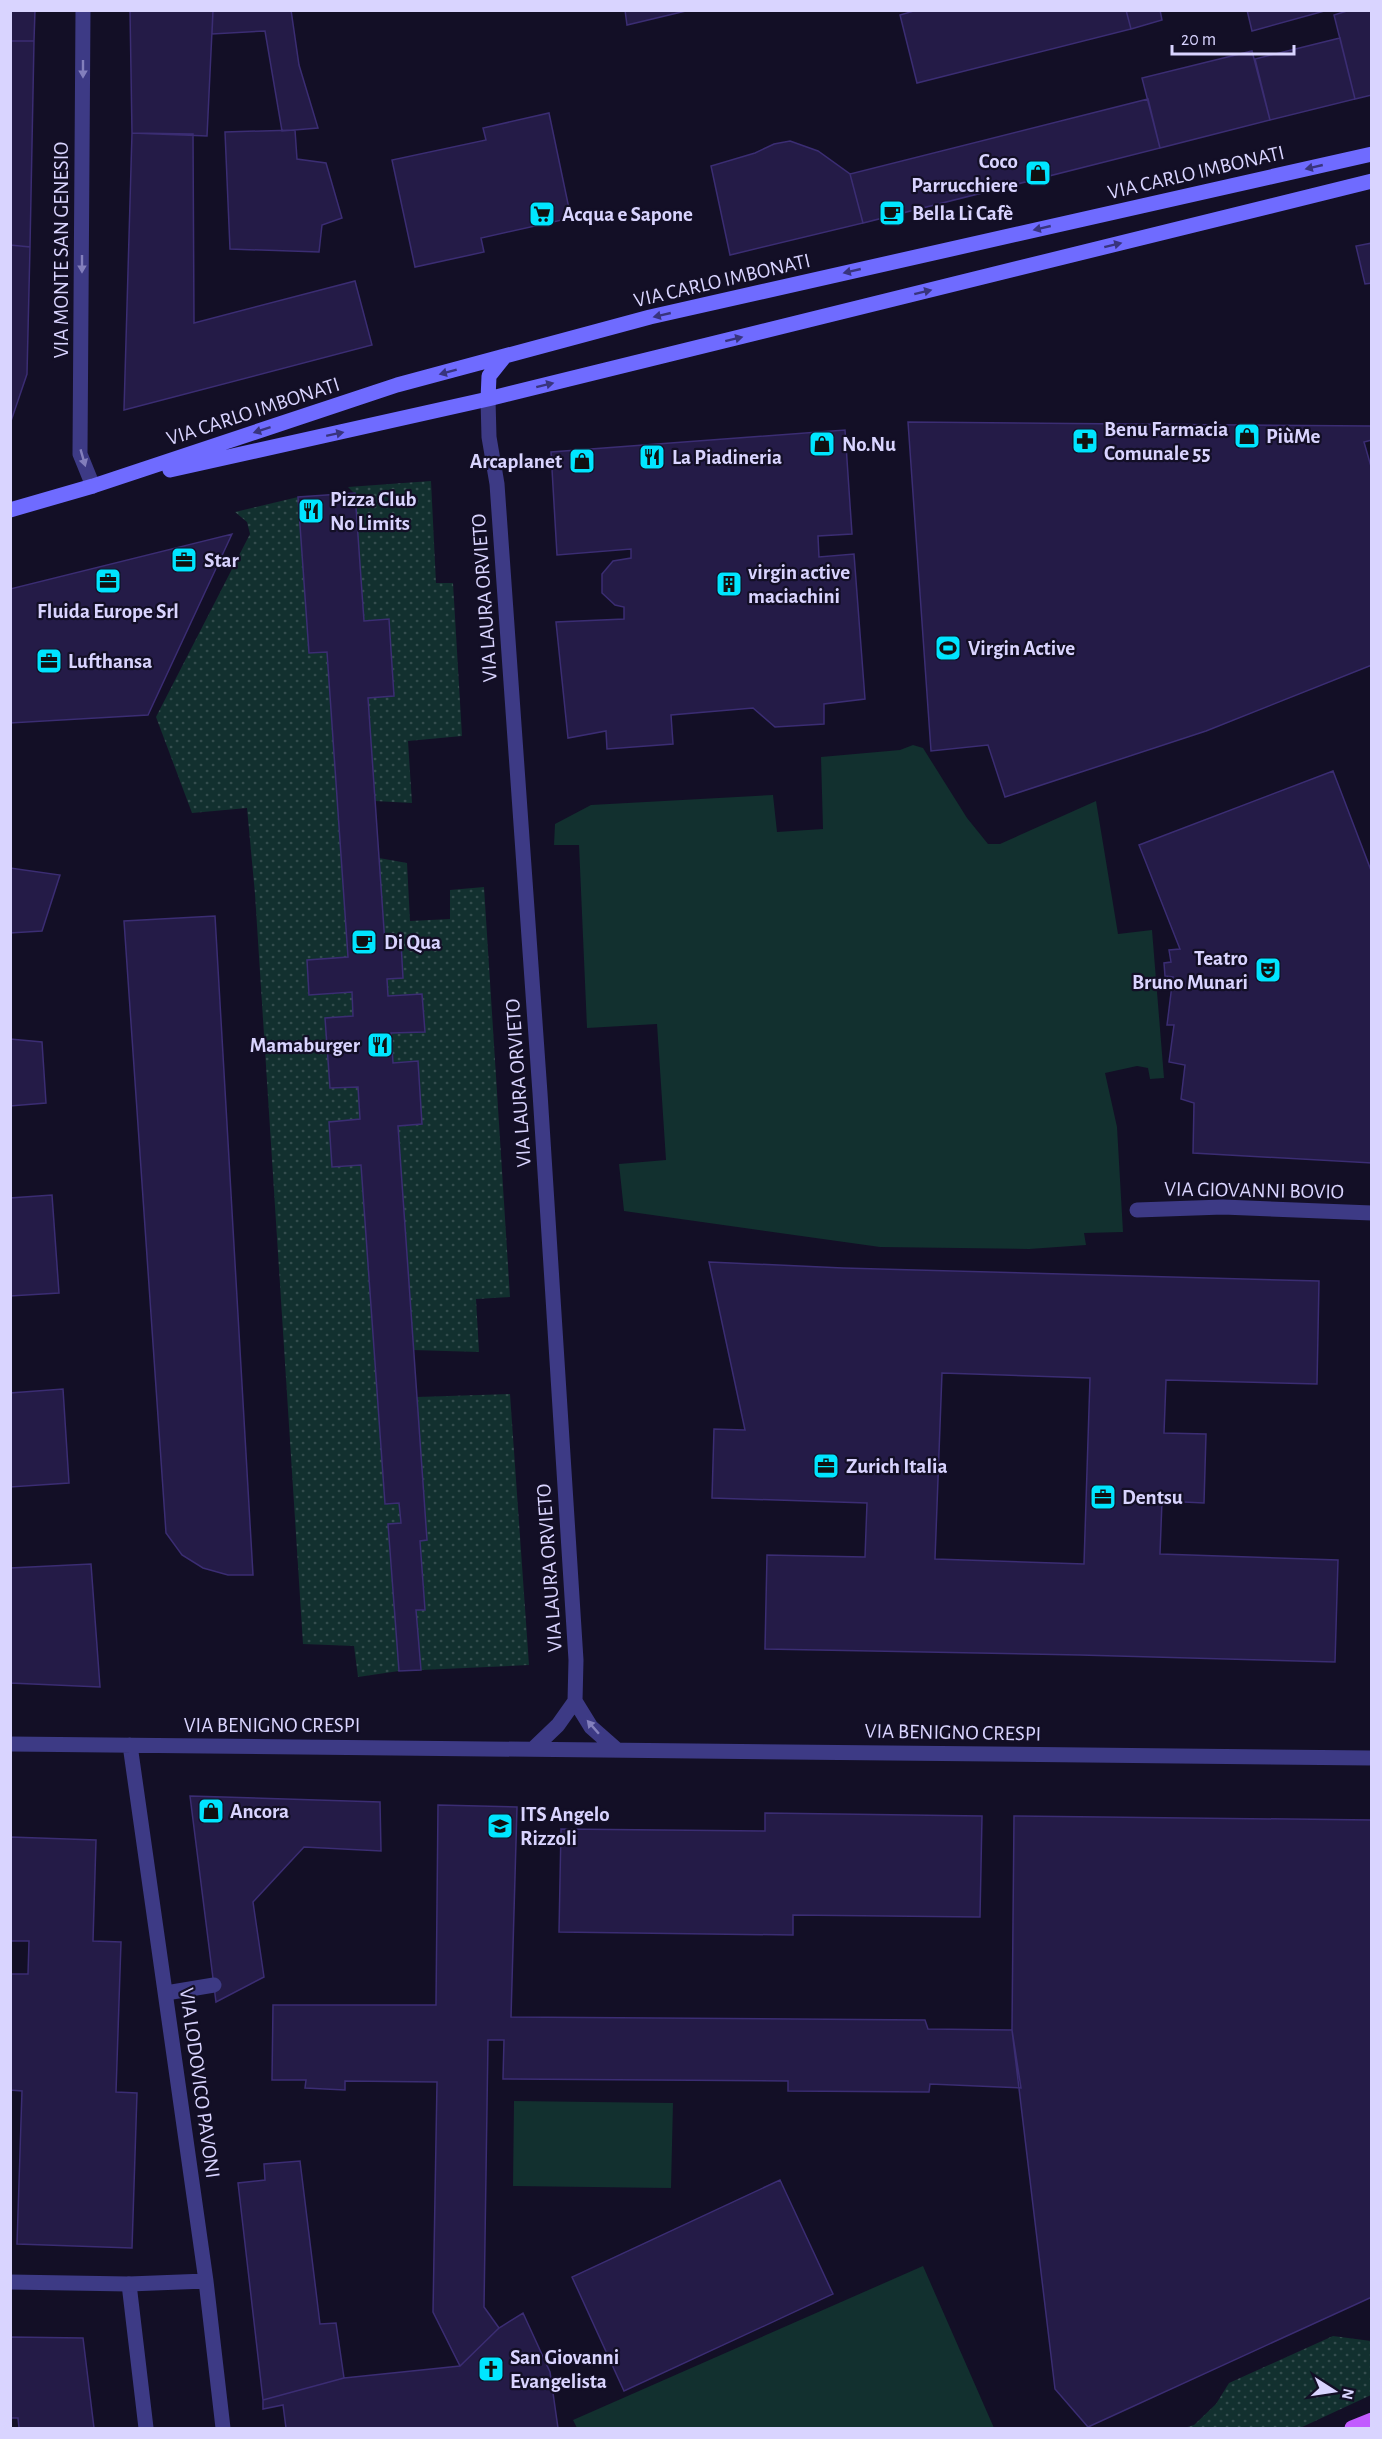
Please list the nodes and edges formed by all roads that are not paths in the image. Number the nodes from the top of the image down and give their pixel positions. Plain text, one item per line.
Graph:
1 (83, 10) edge
2 (1371, 154) edge
3 (1371, 181) edge
4 (505, 356) junction
5 (488, 399) junction
6 (93, 486) junction
7 (10, 510) edge
8 (1137, 1210) dead end
9 (1371, 1213) edge
10 (575, 1701) junction
11 (10, 1744) edge
12 (130, 1745) junction
13 (534, 1748) junction
14 (616, 1749) junction
15 (1371, 1758) edge
16 (214, 1985) dead end
17 (166, 1993) junction
18 (206, 2281) junction
19 (10, 2282) edge
20 (129, 2284) junction
21 (1371, 2420) edge
22 (146, 2428) edge
23 (223, 2428) edge
24 (1352, 2428) edge

1 -> 6 street, VIA MONTE SAN GENESIO
2 -> 4 main road, VIA CARLO IMBONATI
5 -> 3 main road, VIA CARLO IMBONATI
4 - 5 main road
4 -> 6 main road, VIA CARLO IMBONATI
6 -> 5 main road, VIA CARLO IMBONATI
5 - 10 street, VIA LAURA ORVIETO
6 - 7 main road, VIA CARLO IMBONATI
8 - 9 street, VIA GIOVANNI BOVIO
10 - 13 street
14 -> 10 street
11 - 12 street, VIA BENIGNO CRESPI
12 - 13 street, VIA BENIGNO CRESPI
12 - 17 street, VIA LODOVICO PAVONI
13 - 14 street, VIA BENIGNO CRESPI
14 - 15 street, VIA BENIGNO CRESPI
16 - 17 street
17 - 18 street, VIA LODOVICO PAVONI
18 - 20 street
18 - 23 street, VIA LODOVICO PAVONI
19 - 20 street
20 - 22 street
21 - 24 main road

